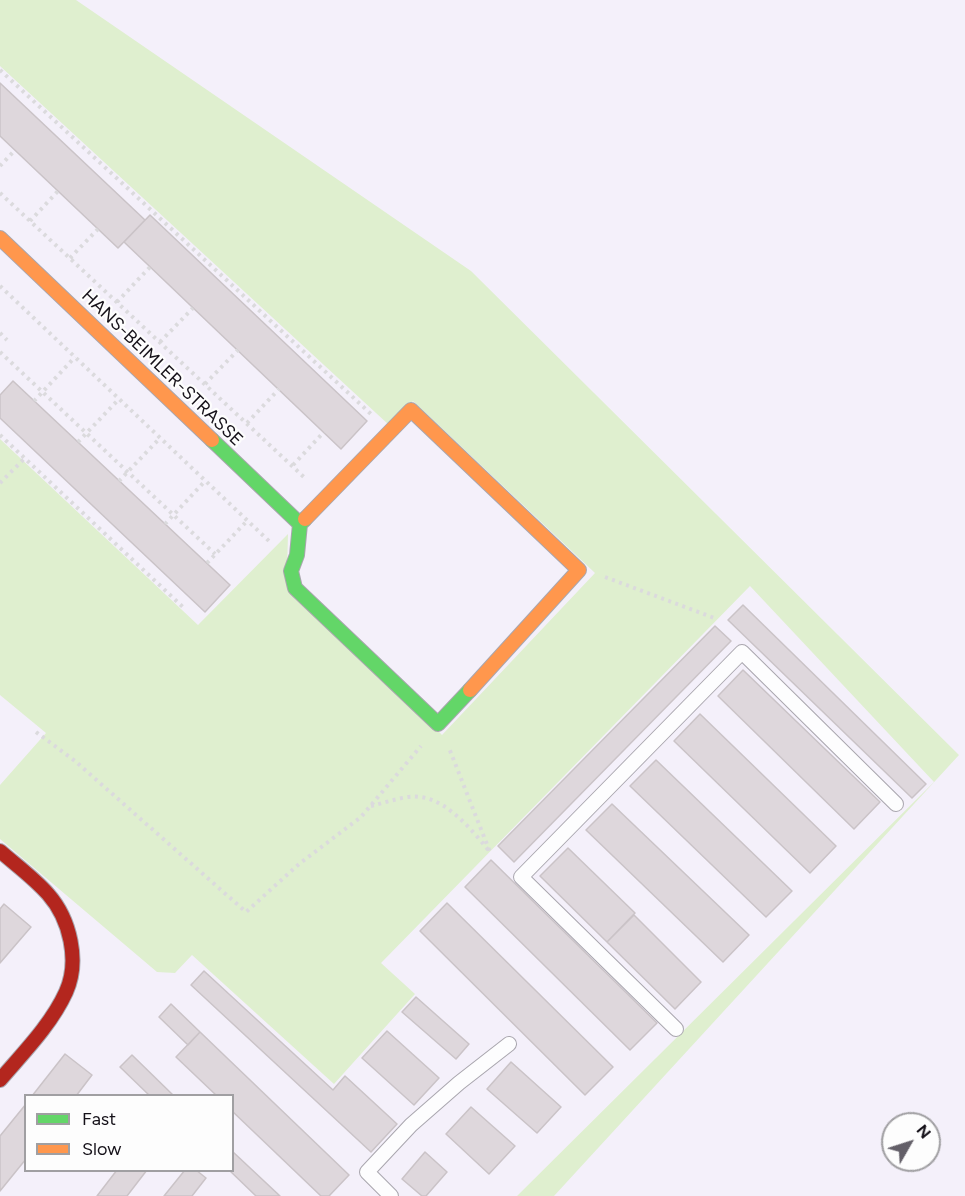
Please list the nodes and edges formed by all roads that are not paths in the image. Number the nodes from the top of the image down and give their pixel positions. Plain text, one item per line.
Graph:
1 (0, 238) edge
2 (300, 524) junction
3 (896, 804) dead end
4 (0, 851) edge
5 (676, 1029) dead end
6 (509, 1044) dead end
7 (0, 1080) edge
8 (392, 1196) edge

1 - 2 street, HANS-BEIMLER-STRASSE
2 - 2 street
3 - 5 lane
4 - 7 street
6 - 8 lane

